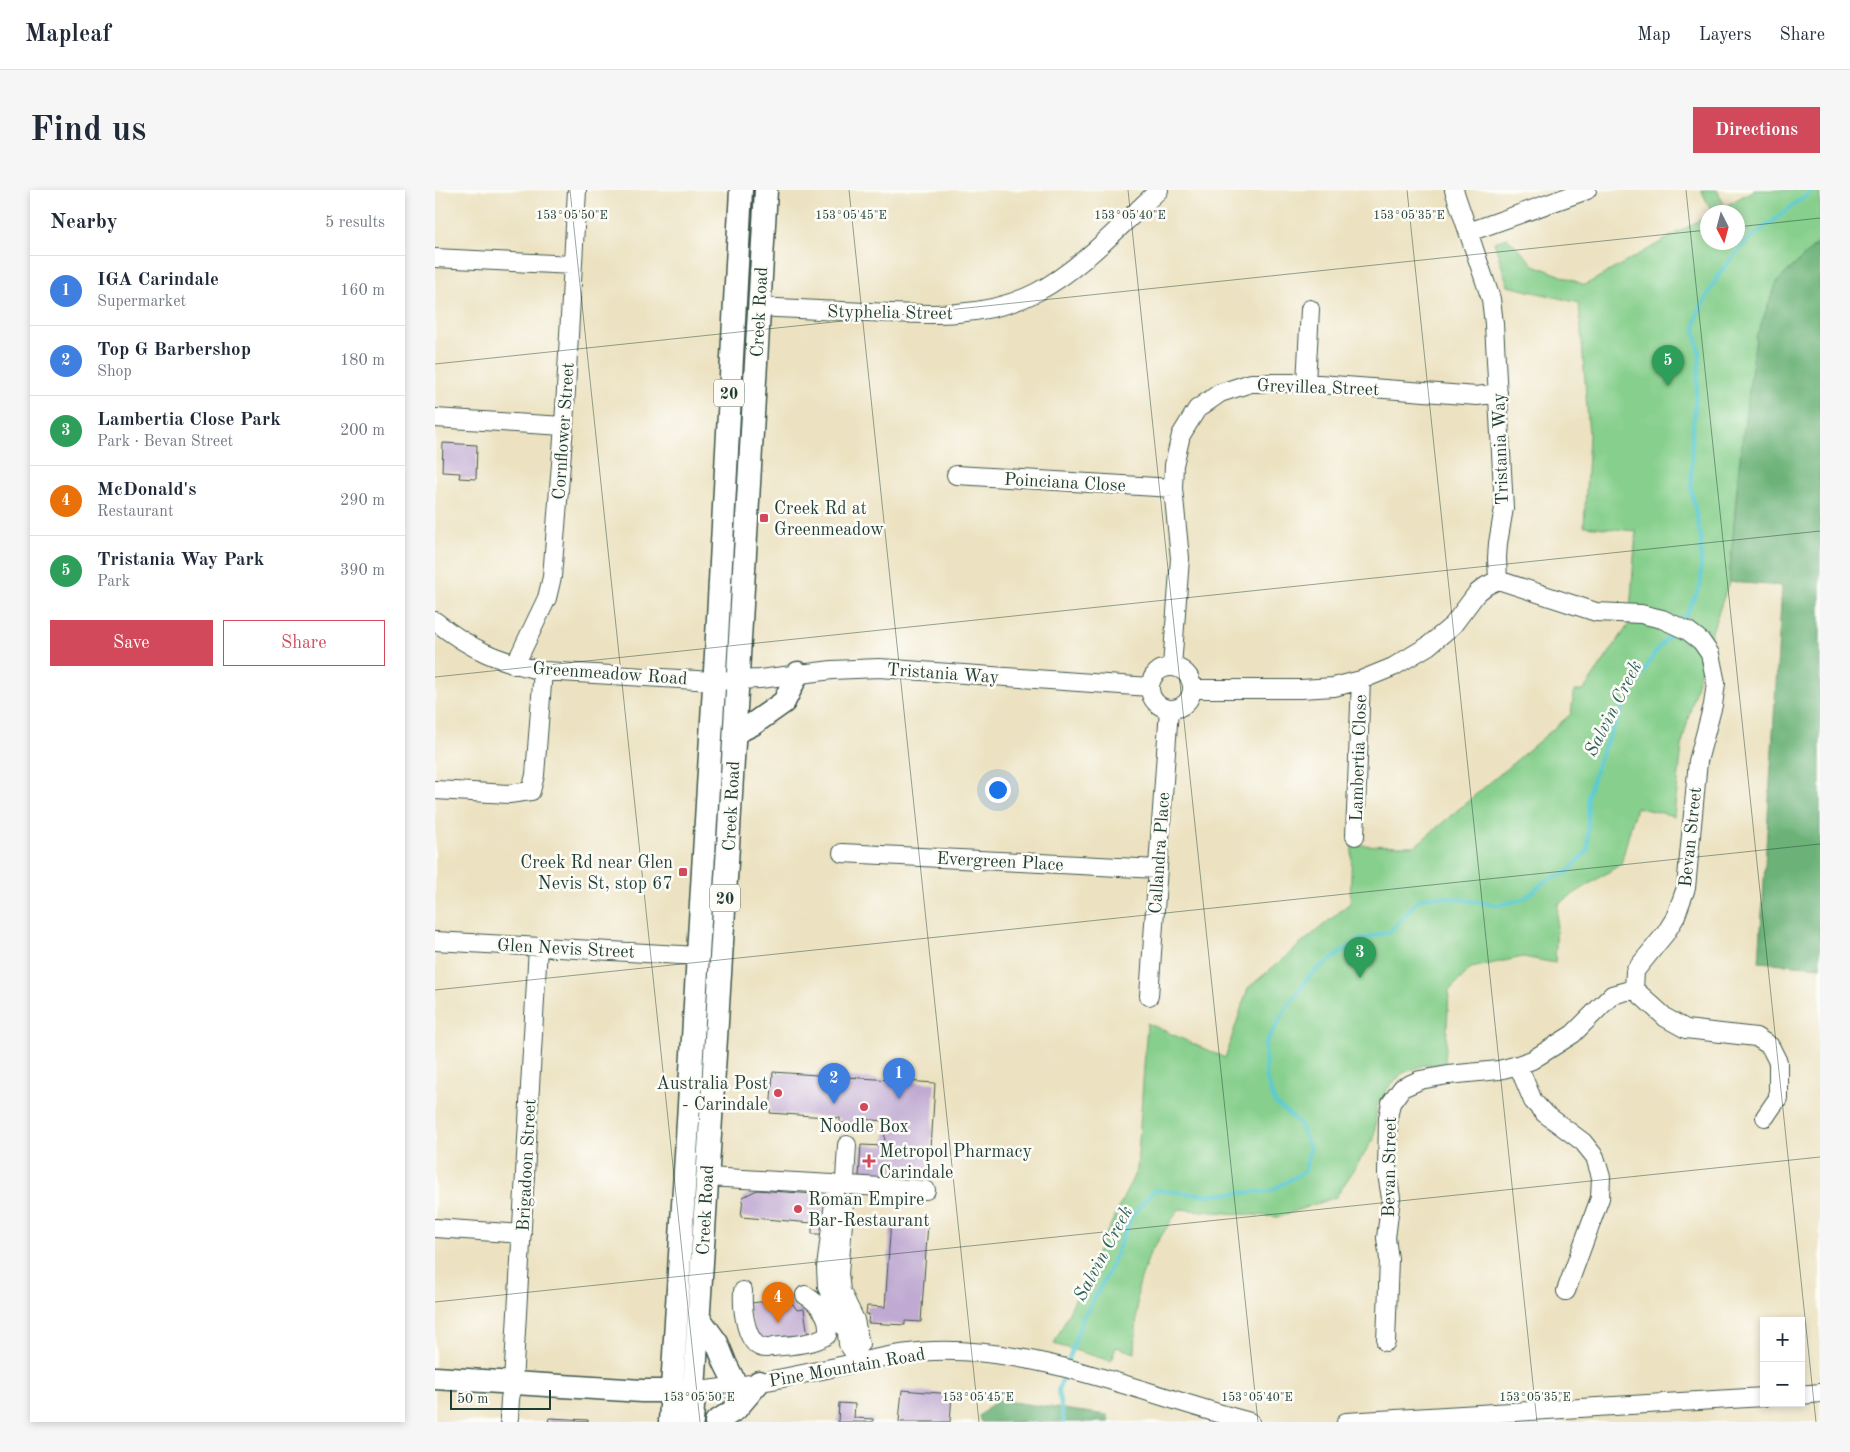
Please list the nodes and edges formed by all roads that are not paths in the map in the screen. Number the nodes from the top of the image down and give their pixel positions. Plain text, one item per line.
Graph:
1 (577, 190) edge
2 (741, 190) edge
3 (766, 190) edge
4 (1159, 190) edge
5 (1455, 190) edge
6 (1587, 190) edge
7 (1469, 232) junction
8 (435, 258) edge
9 (573, 265) junction
10 (759, 307) junction
11 (1310, 309) dead end
12 (1306, 383) junction
13 (1498, 393) junction
14 (435, 418) edge
15 (564, 426) junction
16 (956, 475) dead end
17 (1173, 488) junction
18 (1498, 580) junction
19 (435, 621) edge
20 (515, 665) junction
21 (1171, 667) junction
22 (543, 671) junction
23 (798, 673) junction
24 (737, 680) junction
25 (1361, 680) junction
26 (713, 681) junction
27 (1150, 686) junction
28 (1192, 689) junction
29 (1169, 709) junction
30 (735, 733) junction
31 (435, 790) edge
32 (1355, 836) dead end
33 (842, 853) dead end
34 (1158, 870) junction
35 (435, 941) edge
36 (539, 947) junction
37 (698, 956) junction
38 (1633, 989) junction
39 (1149, 996) dead end
40 (1518, 1066) junction
41 (1765, 1117) dead end
42 (847, 1145) dead end
43 (833, 1156) dead end
44 (707, 1177) junction
45 (841, 1186) junction
46 (927, 1190) dead end
47 (435, 1228) edge
48 (521, 1234) junction
49 (743, 1291) dead end
50 (1566, 1291) dead end
51 (805, 1295) dead end
52 (699, 1318) junction
53 (1385, 1342) dead end
54 (860, 1362) junction
55 (435, 1378) edge
56 (759, 1382) junction
57 (513, 1383) junction
58 (737, 1387) junction
59 (672, 1391) junction
60 (694, 1391) junction
61 (1820, 1394) edge
62 (1805, 1395) edge
63 (1760, 1397) edge
64 (509, 1418) dead end
65 (670, 1422) edge
66 (692, 1422) edge
67 (716, 1422) edge
68 (1250, 1422) edge
69 (1346, 1422) edge

1 - 9 street, Cornflower Street
2 - 26 main road, Creek Road / 20
3 - 10 main road, Creek Road / 20
4 - 10 street, Styphelia Street
5 - 7 street, Tristania Way
6 - 7 street
7 - 13 street, Tristania Way
8 - 9 street
9 - 15 street, Cornflower Street
10 - 24 main road, Creek Road / 20
11 - 12 street
12 - 13 street, Grevillea Street
12 - 17 street, Grevillea Street
13 - 18 street, Tristania Way
14 - 15 street
15 - 20 street, Cornflower Street
16 - 17 street, Poinciana Close
17 - 21 street, Grevillea Street
18 - 25 street
18 - 38 street, Bevan Street
19 - 20 street, Greenmeadow Road
20 - 22 street, Greenmeadow Road
21 - 27 street
21 - 28 street
22 - 26 street, Greenmeadow Road
22 - 31 street
23 - 24 street, Tristania Way
23 - 27 street, Tristania Way
23 - 30 main road
24 - 26 street, Greenmeadow Road
24 - 30 main road, Creek Road / 20
25 - 28 street
25 - 32 street, Lambertia Close
26 - 37 main road, Creek Road / 20
27 - 29 street
28 - 29 street
29 - 34 street, Callandra Place
30 - 44 main road, Creek Road / 20
33 - 34 street, Evergreen Place
34 - 39 street, Callandra Place
35 - 36 street, Glen Nevis Street
36 - 37 street, Glen Nevis Street
36 - 48 street, Brigadoon Street
37 - 59 main road, Creek Road / 20
38 - 40 street, Bevan Street
38 - 41 street
40 - 50 street
40 - 53 street, Bevan Street
42 - 45 street
43 - 45 street
44 - 45 street
44 - 52 main road, Creek Road / 20
45 - 46 street
45 - 54 street
45 - 54 street
47 - 48 street
48 - 57 street, Brigadoon Street
49 - 51 street
52 - 58 main road
52 - 60 main road, Creek Road / 20
54 - 56 street, Pine Mountain Road
54 - 68 street, Pine Mountain Road
55 - 57 main road, Pine Mountain Road
56 - 58 street, Pine Mountain Road
56 - 67 main road
57 - 59 main road, Pine Mountain Road
57 - 64 street, Brigadoon Street
58 - 60 street, Pine Mountain Road
59 - 60 main road, Pine Mountain Road
59 - 65 main road, Creek Road / 20
60 - 66 main road, Creek Road / 20
61 - 62 street
63 - 69 street

